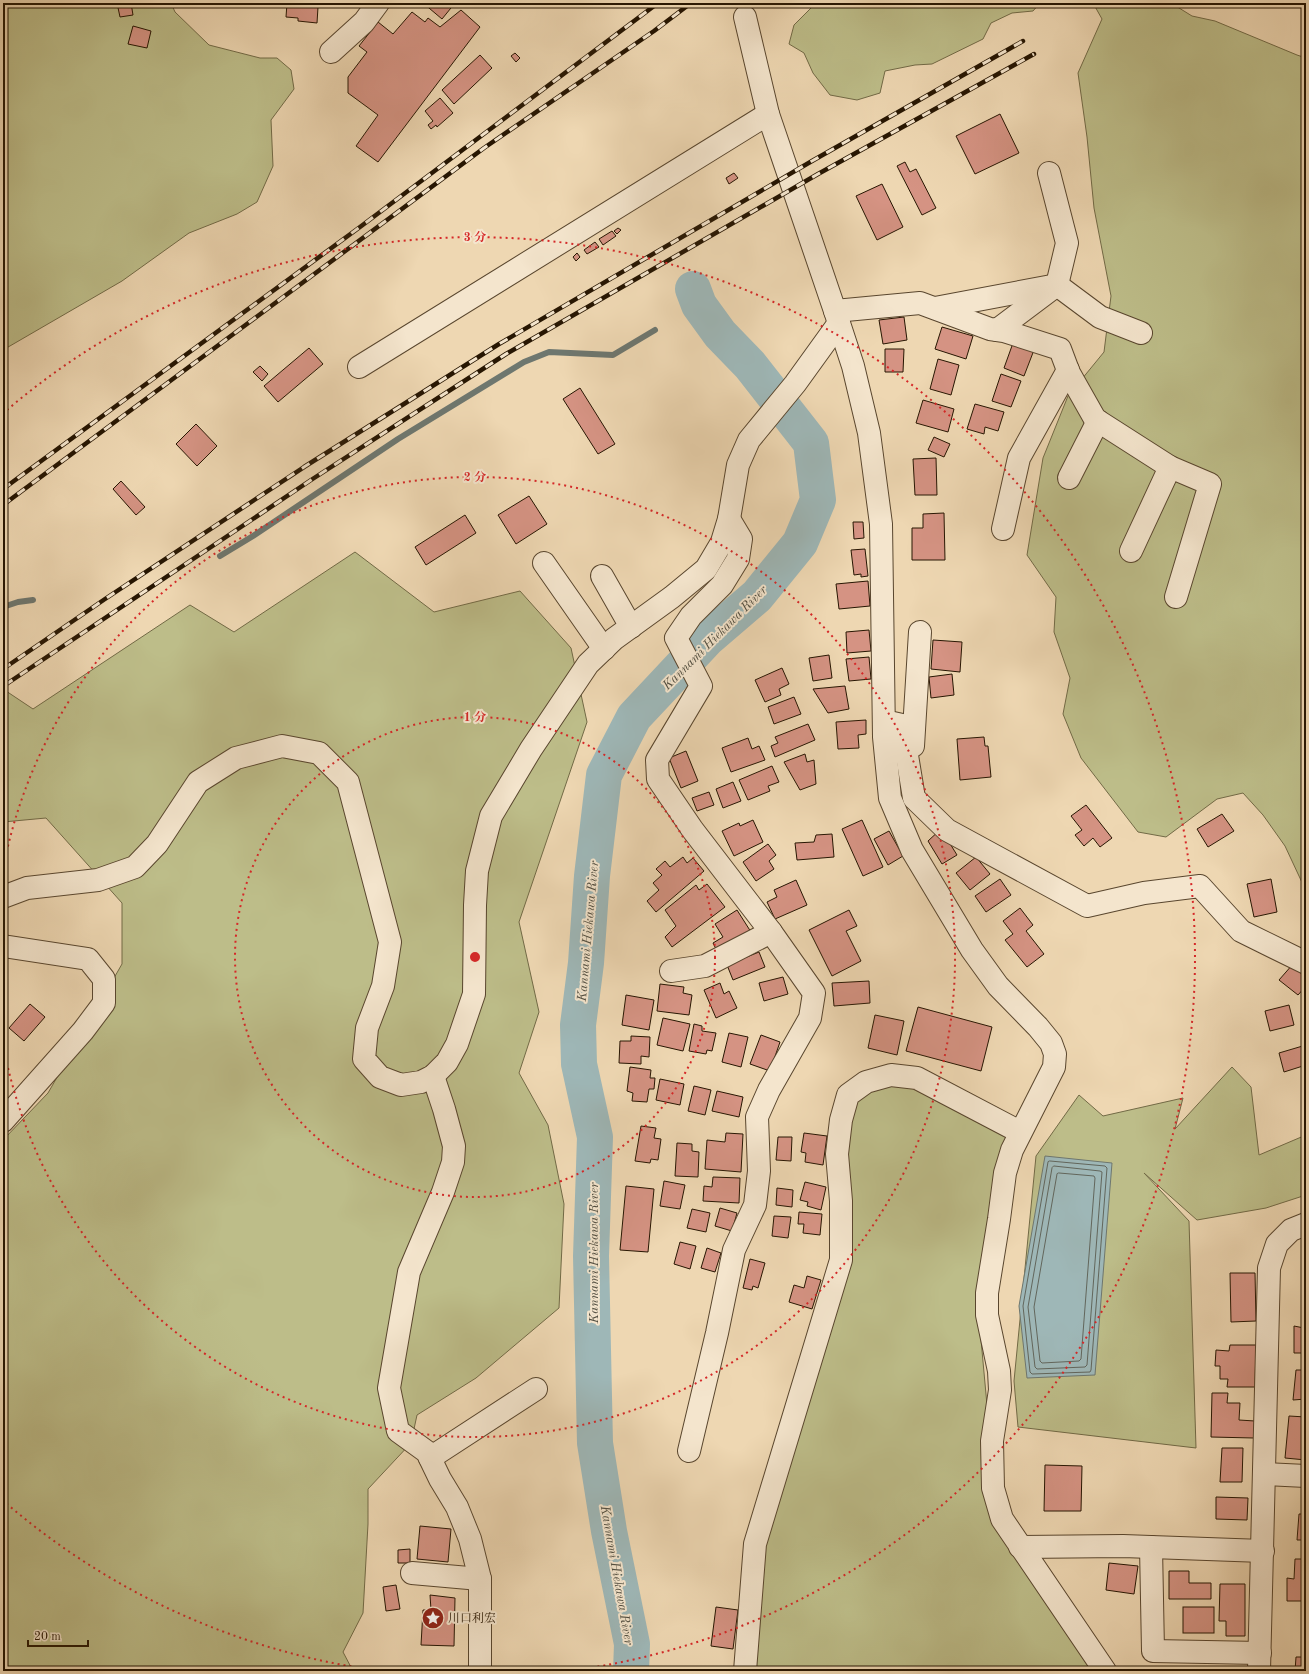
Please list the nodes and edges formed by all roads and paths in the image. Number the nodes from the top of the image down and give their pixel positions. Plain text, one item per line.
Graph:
1 (378, 3) edge
2 (745, 17) dead end
3 (331, 52) dead end
4 (768, 114) junction
5 (1049, 173) dead end
6 (1057, 285) junction
7 (935, 308) junction
8 (837, 317) junction
9 (997, 330) junction
10 (1141, 333) dead end
11 (359, 367) dead end
12 (1068, 370) junction
13 (1098, 420) junction
14 (1170, 467) junction
15 (1069, 478) dead end
16 (729, 519) junction
17 (1003, 529) dead end
18 (1131, 551) dead end
19 (544, 563) dead end
20 (602, 576) dead end
21 (1176, 597) dead end
22 (631, 627) junction
23 (920, 632) dead end
24 (604, 649) junction
25 (884, 721) junction
26 (912, 782) junction
27 (3, 898) edge
28 (771, 932) junction
29 (3, 946) edge
30 (1306, 963) edge
31 (671, 971) dead end
32 (433, 1076) junction
33 (3, 1122) edge
34 (1020, 1132) junction
35 (1306, 1224) edge
36 (536, 1389) dead end
37 (689, 1451) dead end
38 (430, 1458) junction
39 (1264, 1474) junction
40 (1306, 1476) edge
41 (1020, 1547) junction
42 (1152, 1547) junction
43 (1263, 1551) junction
44 (412, 1573) dead end
45 (480, 1579) junction
46 (1260, 1662) edge
47 (480, 1671) edge
48 (745, 1671) edge
49 (1105, 1671) edge

1 - 3 street
2 - 4 street
4 - 8 street
4 - 11 street
5 - 6 street
6 - 7 street
6 - 9 street
6 - 10 street
7 - 8 street
7 - 9 street
8 - 16 street
8 - 25 street
9 - 12 street
12 - 13 street
12 - 17 street
13 - 14 street
13 - 15 street
14 - 18 street
14 - 21 street
16 - 22 street
16 - 28 street
19 - 24 street
20 - 22 street
22 - 24 street
23 - 26 street
24 - 32 street
25 - 26 street
25 - 34 street
26 - 30 street
27 - 32 street
28 - 31 street
28 - 37 street
29 - 33 street
32 - 38 street
34 - 41 street
34 - 48 street
35 - 39 street
36 - 38 street
38 - 45 street
39 - 40 street
39 - 43 street
41 - 42 street
41 - 49 street
42 - 43 street
42 - 46 street
43 - 46 street
44 - 45 street
45 - 47 street

